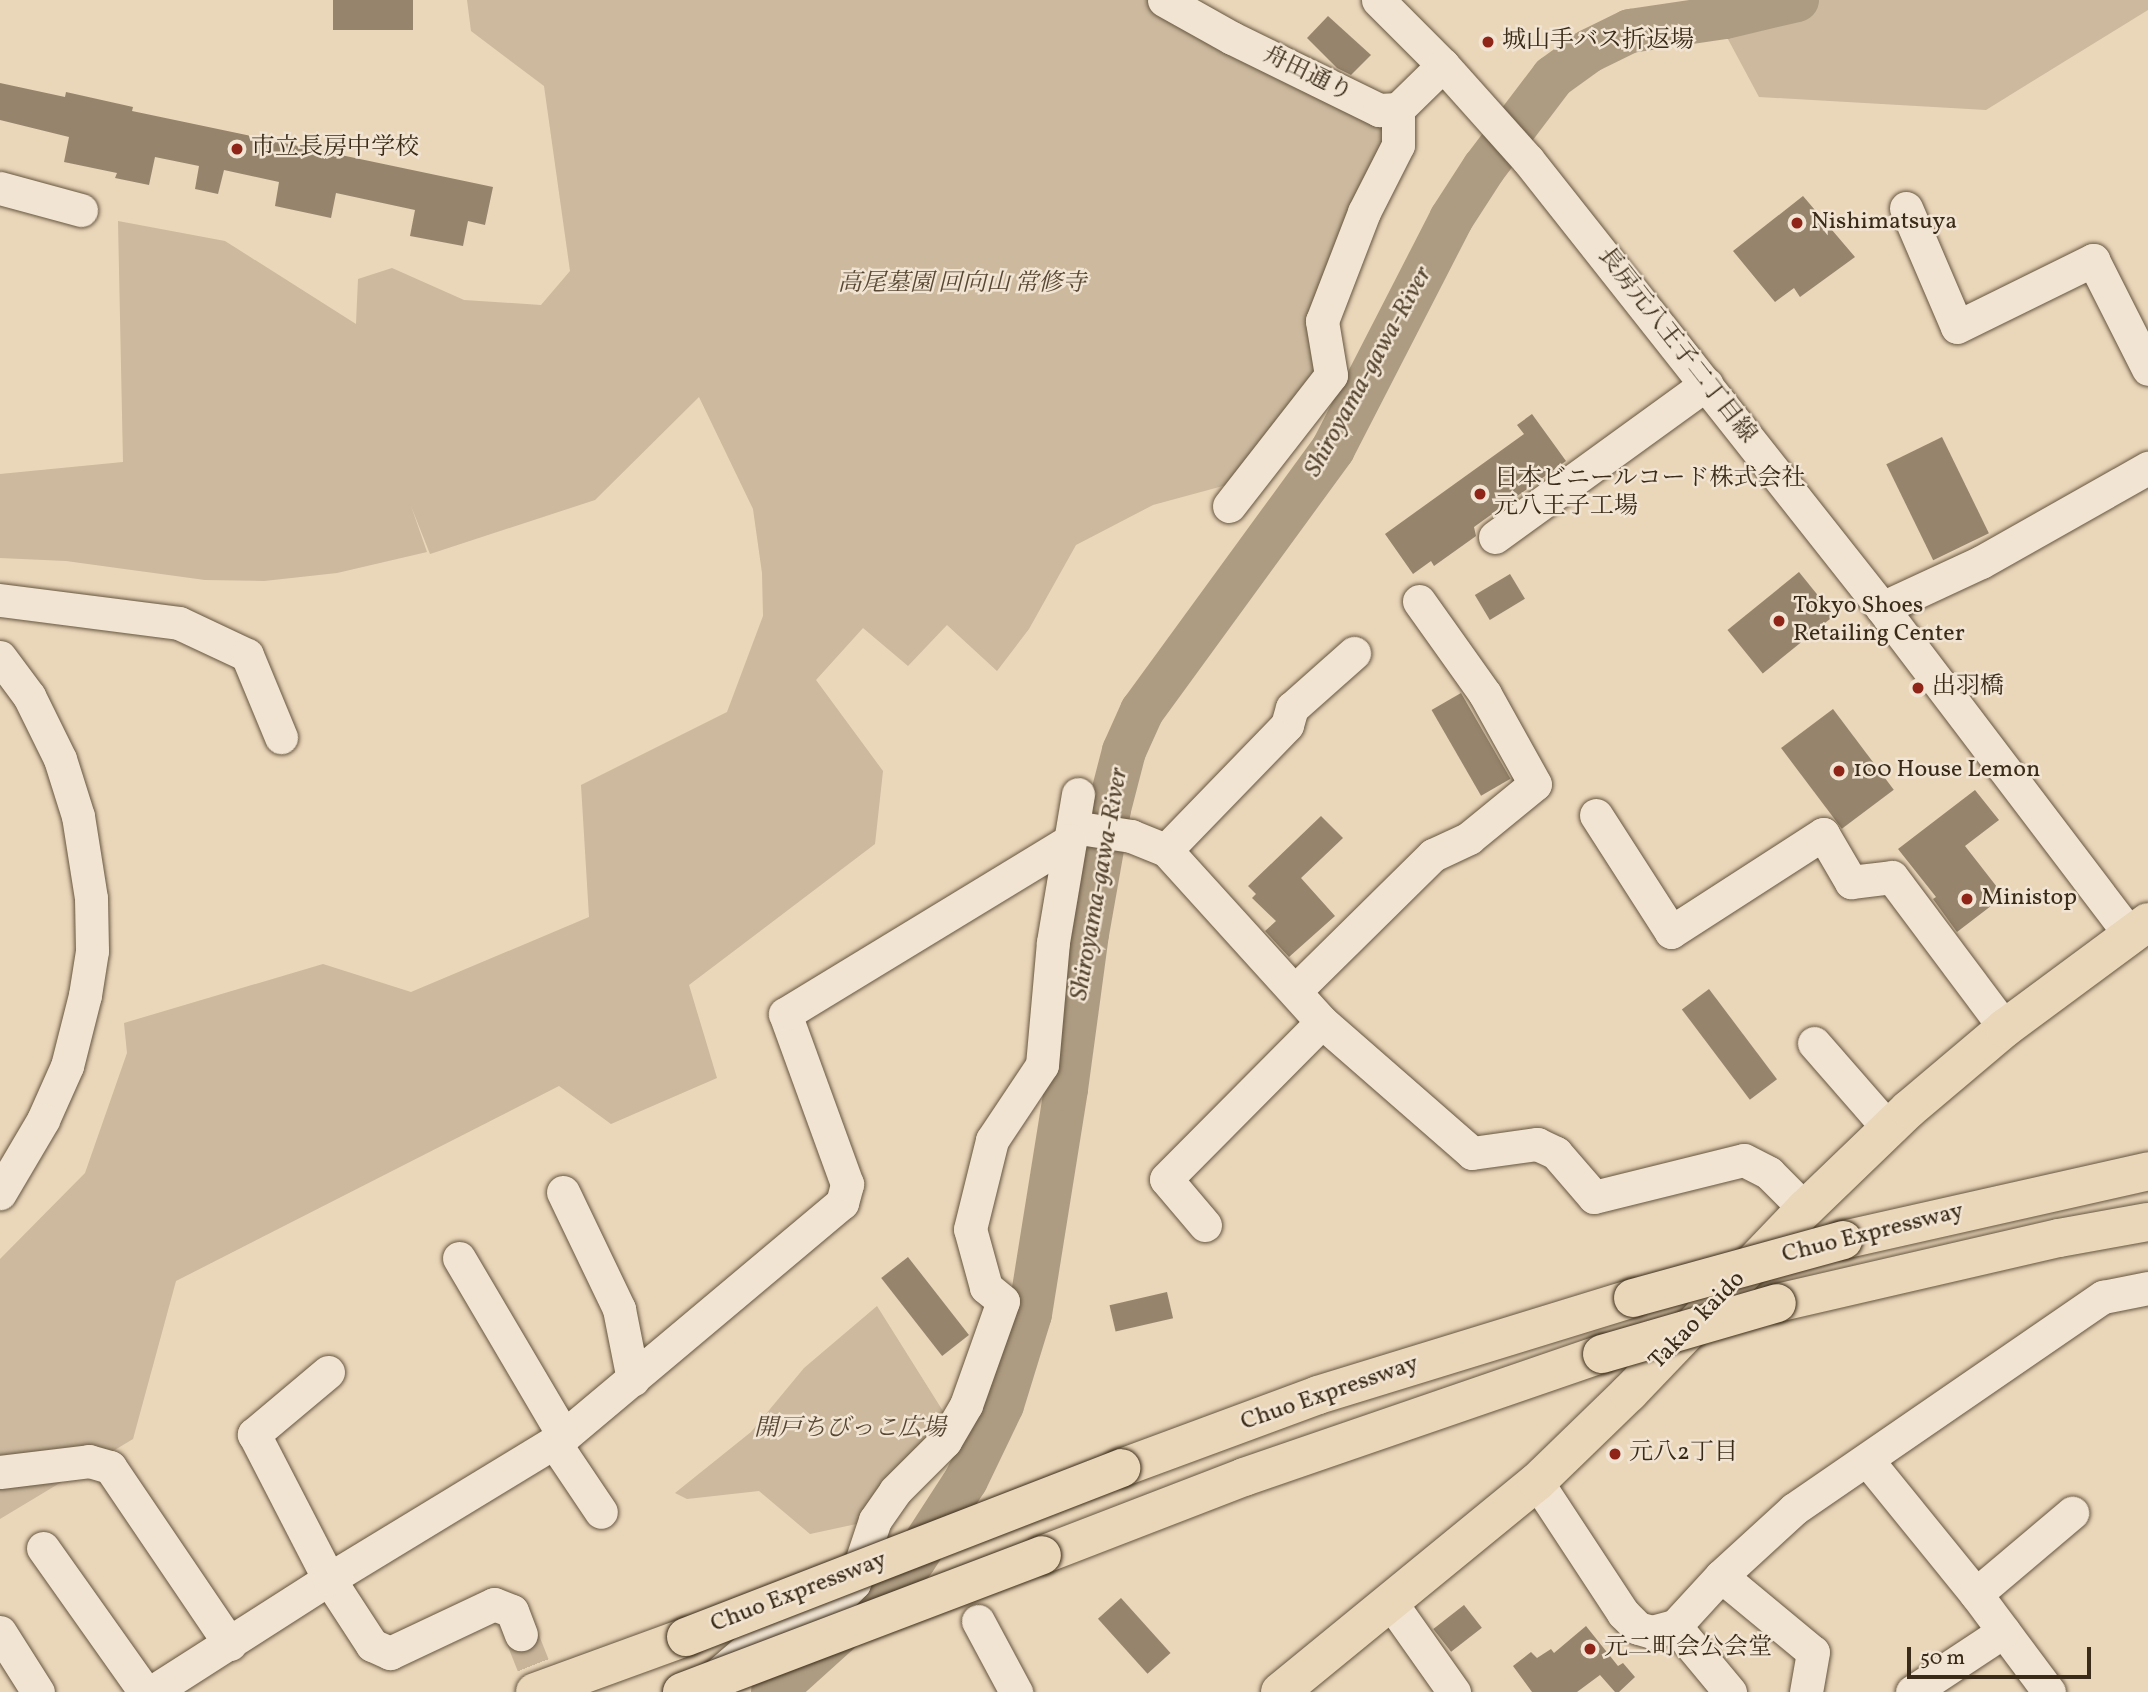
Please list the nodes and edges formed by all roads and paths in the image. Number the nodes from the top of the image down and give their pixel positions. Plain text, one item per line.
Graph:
1 (1164, 0) edge
2 (1389, 3) edge
3 (1443, 65) junction
4 (1398, 108) junction
5 (0, 188) edge
6 (1906, 208) dead end
7 (81, 210) dead end
8 (2148, 369) edge
9 (1706, 384) junction
10 (2148, 468) edge
11 (1229, 506) dead end
12 (1495, 537) dead end
13 (0, 600) edge
14 (1419, 601) dead end
15 (1882, 608) junction
16 (1354, 653) dead end
17 (0, 657) edge
18 (281, 737) dead end
19 (1078, 794) dead end
20 (1596, 814) dead end
21 (1074, 832) junction
22 (1166, 850) junction
23 (2138, 928) edge
24 (1295, 990) junction
25 (1322, 1022) junction
26 (2005, 1028) junction
27 (1814, 1042) dead end
28 (1889, 1129) junction
29 (2148, 1171) edge
30 (564, 1192) dead end
31 (0, 1193) edge
32 (1805, 1209) junction
33 (2148, 1222) edge
34 (1205, 1225) dead end
35 (458, 1258) dead end
36 (2148, 1288) edge
37 (328, 1372) dead end
38 (633, 1380) junction
39 (559, 1439) junction
40 (1867, 1460) junction
41 (0, 1472) edge
42 (1536, 1482) junction
43 (601, 1512) dead end
44 (2072, 1513) dead end
45 (43, 1548) dead end
46 (1721, 1576) junction
47 (329, 1579) junction
48 (1976, 1594) junction
49 (1389, 1600) junction
50 (978, 1621) dead end
51 (1675, 1626) junction
52 (2004, 1631) junction
53 (0, 1632) edge
54 (521, 1634) tunnel mouth
55 (230, 1644) junction
56 (38, 1692) edge
57 (145, 1692) edge
58 (152, 1692) edge
59 (535, 1692) edge
60 (682, 1692) edge
61 (697, 1692) edge
62 (1016, 1692) edge
63 (1280, 1692) edge
64 (1454, 1692) edge
65 (1730, 1692) edge
66 (1806, 1692) edge
67 (1912, 1692) edge
68 (2049, 1692) edge

1 - 4 street, 舟田通り
2 - 3 street
3 - 4 street
3 - 9 street, 長房元八王子二丁目線
4 - 11 street
5 - 7 street
6 - 8 street
9 - 12 street
9 - 15 street, 長房元八王子二丁目線
10 - 15 street
13 - 18 street
14 - 24 street
15 - 23 street, 長房元八王子二丁目線
16 - 22 street
17 - 31 street
19 - 21 street
20 - 26 street
21 - 22 street
21 - 38 street
21 - 61 street
22 - 24 street
23 - 26 main road, Takao kaido
24 - 25 street
25 - 32 street
25 - 34 street
26 - 28 main road, Takao kaido
27 - 28 street
28 - 32 main road, Takao kaido
29 - 59 main road, Chuo Expressway, bridge
30 - 38 street
32 - 42 main road, Takao kaido
33 - 60 main road, Chuo Expressway, bridge
35 - 39 street
36 - 40 street
37 - 47 street
38 - 39 street
39 - 43 street
39 - 47 street
40 - 46 street
40 - 48 street
41 - 55 street
42 - 49 main road, Takao kaido
42 - 51 street
44 - 48 street
45 - 57 street
46 - 51 street
46 - 66 street
47 - 54 street
47 - 55 street
48 - 52 street
49 - 63 main road, Takao kaido
49 - 64 street
50 - 62 street
51 - 65 street
52 - 67 street
52 - 68 street
53 - 56 street
55 - 58 street

